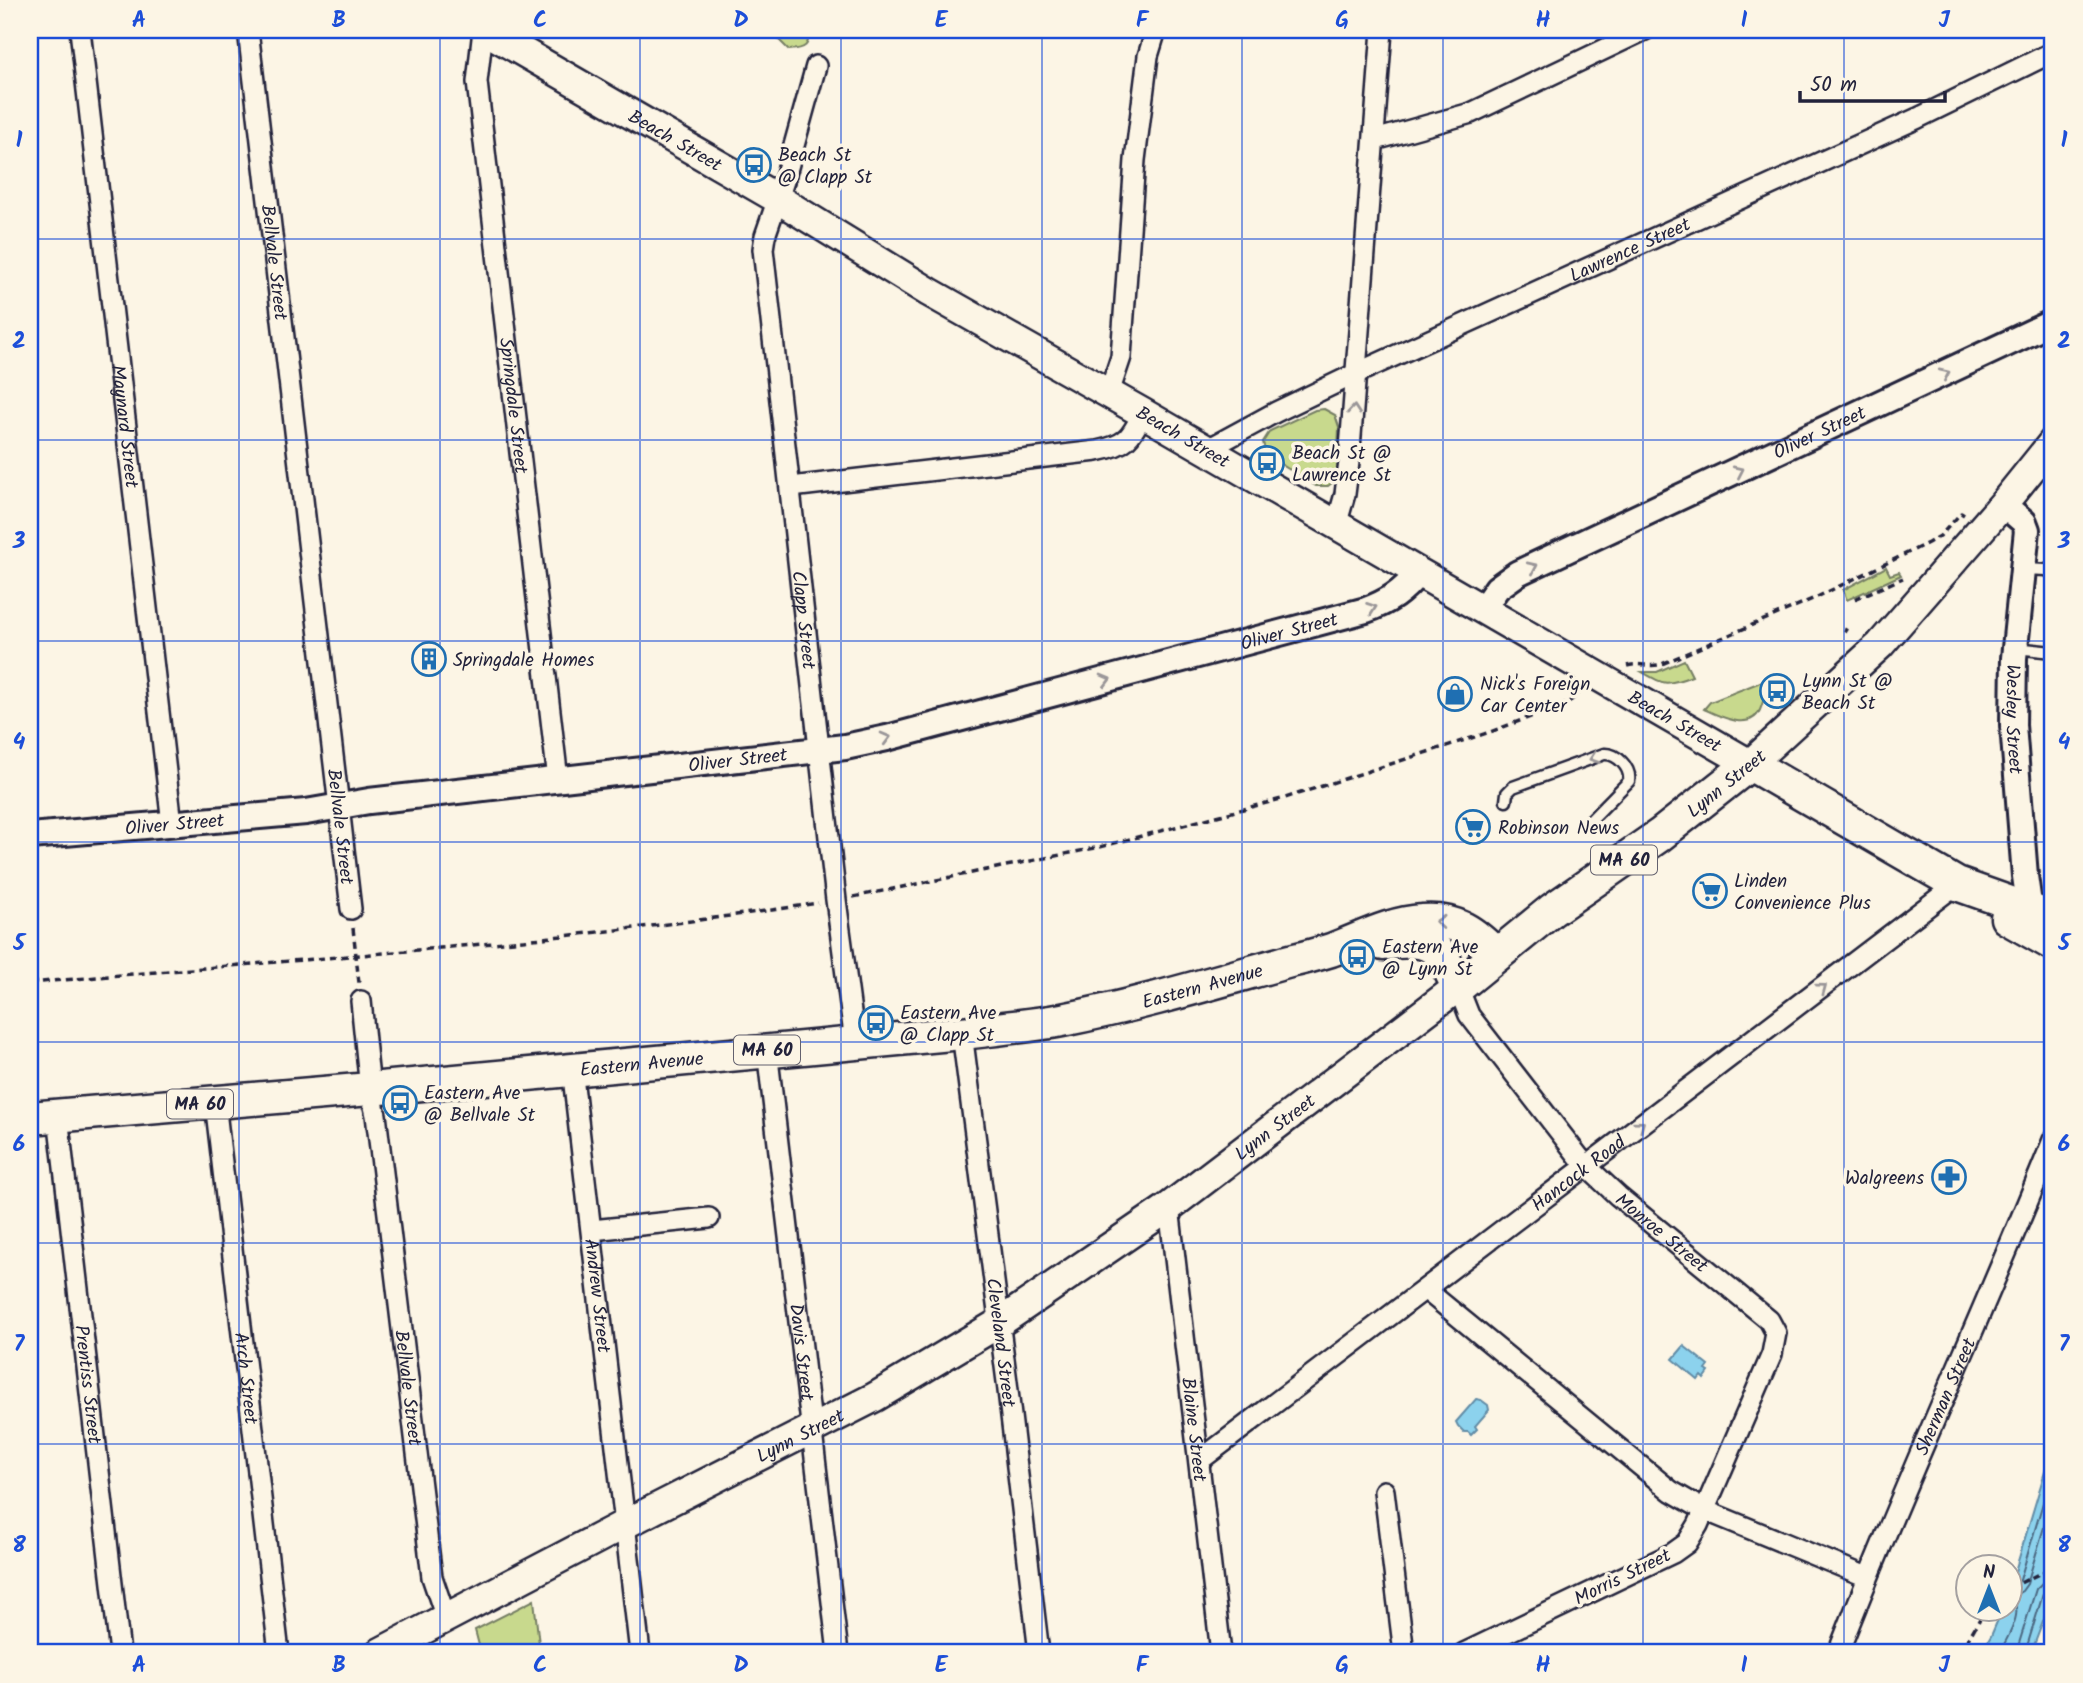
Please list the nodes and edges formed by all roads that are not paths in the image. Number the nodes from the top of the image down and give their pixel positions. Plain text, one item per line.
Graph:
1 (80, 30) edge
2 (248, 30) edge
3 (484, 30) edge
4 (1156, 30) edge
5 (1382, 30) edge
6 (1645, 30) edge
7 (2053, 52) edge
8 (816, 66) dead end
9 (1375, 140) junction
10 (778, 199) junction
11 (2053, 322) edge
12 (1357, 373) junction
13 (1109, 393) junction
14 (1143, 413) junction
15 (2053, 442) edge
16 (1206, 450) junction
17 (791, 487) junction
18 (2003, 504) junction
19 (1336, 526) junction
20 (2023, 569) junction
21 (1418, 573) junction
22 (2053, 573) edge
23 (1482, 610) junction
24 (2015, 648) junction
25 (2053, 652) edge
26 (2053, 673) edge
27 (2053, 693) edge
28 (819, 751) junction
29 (1750, 764) junction
30 (558, 780) junction
31 (1506, 801) dead end
32 (339, 806) junction
33 (172, 824) junction
34 (1584, 827) dead end
35 (30, 836) edge
36 (1957, 884) junction
37 (351, 909) road end
38 (2047, 933) edge
39 (1330, 950) junction
40 (1497, 955) junction
41 (1458, 987) junction
42 (361, 1001) road end
43 (962, 1033) junction
44 (855, 1042) junction
45 (767, 1050) junction
46 (572, 1068) junction
47 (370, 1089) junction
48 (215, 1102) junction
49 (44, 1117) edge
50 (2053, 1140) edge
51 (1586, 1167) junction
52 (1169, 1207) junction
53 (709, 1218) dead end
54 (592, 1230) junction
55 (1426, 1290) junction
56 (999, 1323) junction
57 (1776, 1333) joint
58 (811, 1430) junction
59 (1199, 1461) junction
60 (1384, 1490) dead end
61 (1704, 1510) junction
62 (627, 1523) junction
63 (1867, 1577) junction
64 (446, 1618) junction
65 (120, 1653) edge
66 (279, 1653) edge
67 (379, 1653) edge
68 (640, 1653) edge
69 (838, 1653) edge
70 (1039, 1653) edge
71 (1221, 1653) edge
72 (1404, 1653) edge
73 (1464, 1653) edge
74 (1838, 1653) edge

1 - 33 street, Maynard Street
2 - 32 street, Bellvale Street
3 - 10 main road, Beach Street
3 - 30 street, Springdale Street
4 - 13 street
5 - 9 street
6 - 9 street
7 - 12 street, Lawrence Street
8 - 10 street, Clapp Street
9 - 12 street
10 - 13 main road, Beach Street
10 - 17 street, Clapp Street
23 -> 11 street, Oliver Street
12 - 16 street, Lawrence Street
19 -> 12 street
13 - 14 main road, Beach Street
14 - 16 main road, Beach Street
14 - 17 street
15 - 18 main road, Lynn Street
16 - 19 main road, Beach Street
17 - 28 street, Clapp Street
18 - 20 street, Wesley Street
18 - 29 main road, Lynn Street
19 - 21 main road, Beach Street
20 - 22 lane
20 - 24 street, Wesley Street
21 - 23 main road, Beach Street
28 -> 21 street, Oliver Street
23 - 29 main road, Beach Street
24 - 25 lane
24 - 38 street, Wesley Street
26 - 27 lane
28 - 30 street, Oliver Street
28 - 44 street, Clapp Street
29 - 36 main road, Beach Street
29 - 40 main road, Lynn Street / MA 60
30 - 32 street, Oliver Street
34 -> 31 lane
32 - 33 street, Oliver Street
32 - 37 street, Bellvale Street
33 - 35 street, Oliver Street
36 - 38 main road, Beach Street
51 -> 36 street, Hancock Road
40 -> 39 main road, Eastern Avenue / MA 60
39 - 41 main road, Eastern Avenue / MA 60
39 - 43 main road, Eastern Avenue / MA 60
40 - 41 main road, Lynn Street / MA 60
41 - 51 street, Monroe Street
41 - 52 main road, Lynn Street
42 - 47 street, Bellvale Street
43 - 44 main road, Eastern Avenue / MA 60
43 - 56 street, Cleveland Street
44 - 45 main road, Eastern Avenue / MA 60
45 - 46 main road, Eastern Avenue / MA 60
45 - 58 street, Davis Street
46 - 47 main road, Eastern Avenue / MA 60
46 - 54 street, Andrew Street
47 - 48 main road, Eastern Avenue / MA 60
47 - 64 street, Bellvale Street
48 - 49 main road, Eastern Avenue / MA 60
48 - 66 street, Arch Street
49 - 65 street, Prentiss Street
50 - 63 street, Sherman Street
51 - 55 street, Hancock Road
51 - 57 street, Monroe Street
52 - 56 main road, Lynn Street
52 - 59 street, Blaine Street
53 - 54 street
54 - 62 street, Andrew Street
55 - 59 street, Hancock Road
55 - 61 street
56 - 58 main road, Lynn Street
56 - 70 street, Cleveland Street
57 - 61 street, Morris Street
58 - 62 main road, Lynn Street
58 - 69 street, Davis Street
59 - 71 street, Blaine Street
60 - 72 street
61 - 63 street
61 - 73 street, Morris Street
62 - 64 main road, Lynn Street
62 - 68 street, Andrew Street
63 - 74 street, Sherman Street
64 - 67 main road, Lynn Street

